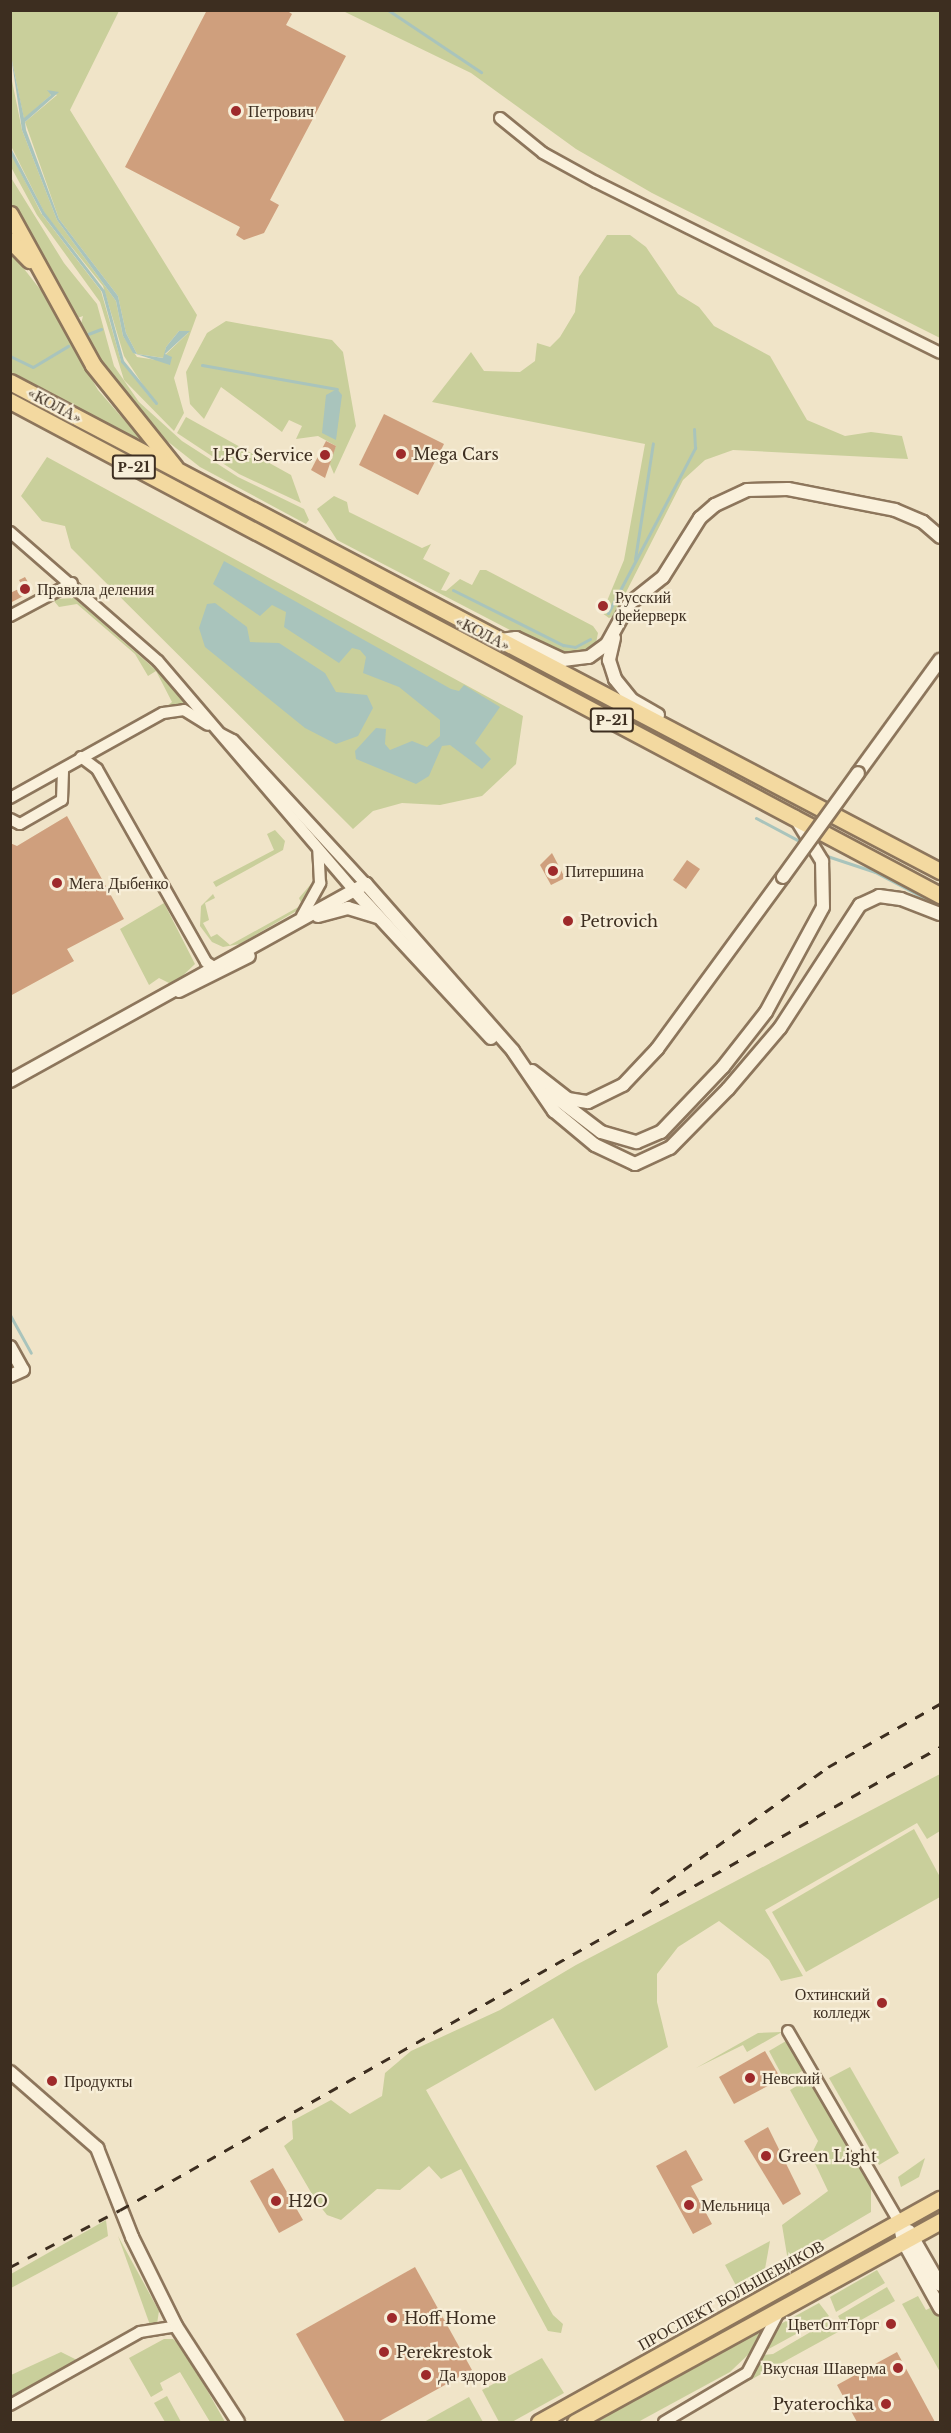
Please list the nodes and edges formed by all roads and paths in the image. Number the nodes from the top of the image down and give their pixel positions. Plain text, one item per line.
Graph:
1 (500, 118) dead end
2 (10, 214) edge
3 (10, 240) edge
4 (71, 322) junction
5 (940, 353) edge
6 (10, 382) edge
7 (10, 401) edge
8 (181, 473) junction
9 (10, 532) edge
10 (940, 537) edge
11 (72, 583) junction
12 (10, 616) edge
13 (616, 629) junction
14 (501, 640) junction
15 (940, 660) edge
16 (223, 735) junction
17 (695, 742) junction
18 (81, 757) junction
19 (63, 771) junction
20 (10, 798) edge
21 (795, 817) junction
22 (10, 819) edge
23 (318, 850) junction
24 (940, 872) edge
25 (362, 889) junction
26 (940, 895) edge
27 (940, 914) edge
28 (302, 916) junction
29 (318, 916) junction
30 (384, 921) junction
31 (200, 952) junction
32 (211, 967) junction
33 (224, 971) junction
34 (192, 978) junction
35 (172, 993) junction
36 (523, 1064) junction
37 (10, 1081) edge
38 (10, 1347) edge
39 (10, 1376) edge
40 (788, 2031) dead end
41 (10, 2072) edge
42 (940, 2199) edge
43 (940, 2221) edge
44 (899, 2222) junction
45 (908, 2239) junction
46 (940, 2285) edge
47 (940, 2308) edge
48 (780, 2310) junction
49 (176, 2326) junction
50 (691, 2338) junction
51 (699, 2354) junction
52 (10, 2405) edge
53 (238, 2422) edge
54 (539, 2422) edge
55 (575, 2422) edge
56 (664, 2422) edge

1 - 5 street
2 - 4 main road
3 - 4 main road
4 - 8 main road
6 - 8 main road, «КОЛА» / Р-21
7 - 21 main road, «КОЛА» / Р-21
8 - 14 main road, «КОЛА» / Р-21
9 - 11 street
10 - 13 street
11 - 12 street
11 - 16 street
13 - 14 street
13 - 17 street
14 - 17 main road, «КОЛА» / Р-21
15 - 36 street, bridge
16 - 18 street
16 - 23 street
16 - 25 street
17 - 24 main road, «КОЛА» / Р-21
18 - 19 street
18 - 31 street
19 - 20 street
19 - 22 street
21 - 26 main road, «КОЛА» / Р-21
21 - 36 street
23 - 25 street
23 - 28 street
25 - 28 street
25 - 29 street
25 - 30 street
25 - 36 street
27 - 36 street
28 - 32 street
29 - 30 street
29 - 33 street
30 - 36 street
31 - 32 street
31 - 34 street
32 - 33 street
32 - 34 street
33 - 35 street
34 - 35 street
35 - 37 street
38 - 39 street
40 - 44 street
41 - 49 street
42 - 44 main road, ПРОСПЕКТ БОЛЬШЕВИКОВ
43 - 45 main road
44 - 45 street
44 - 50 main road, ПРОСПЕКТ БОЛЬШЕВИКОВ
45 - 46 street
45 - 47 street
45 - 48 main road
48 - 51 main road
48 - 56 street
49 - 52 street
49 - 53 street
50 - 51 main road
50 - 54 main road, ПРОСПЕКТ БОЛЬШЕВИКОВ
51 - 55 main road

